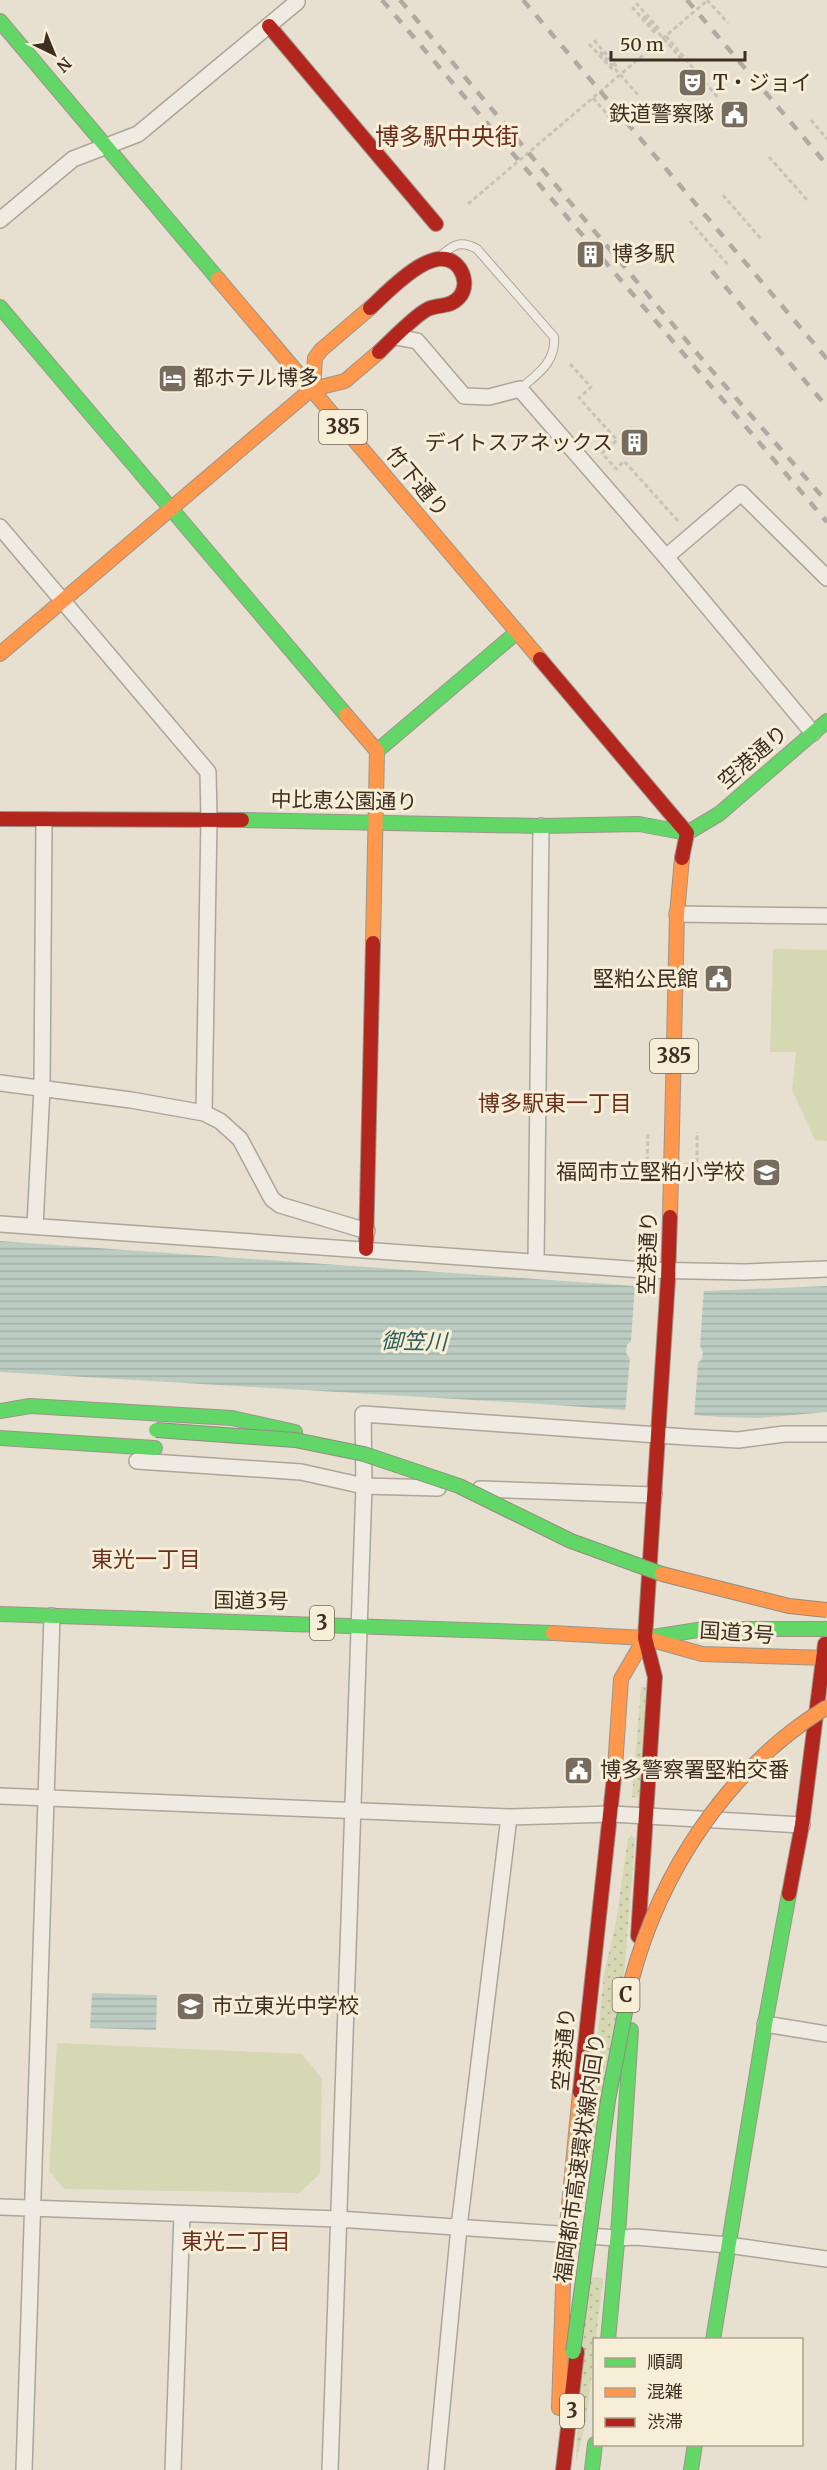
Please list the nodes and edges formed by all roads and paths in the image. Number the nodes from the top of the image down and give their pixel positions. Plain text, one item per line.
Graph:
1 (296, 0) edge
2 (708, 0) edge
3 (636, 3) dead end
4 (632, 7) dead end
5 (644, 16) dead end
6 (0, 21) edge
7 (728, 23) dead end
8 (269, 26) junction
9 (660, 30) dead end
10 (655, 33) dead end
11 (666, 36) junction
12 (594, 40) dead end
13 (589, 44) dead end
14 (600, 52) dead end
15 (683, 61) dead end
16 (617, 67) dead end
17 (613, 70) dead end
18 (620, 75) junction
19 (640, 97) dead end
20 (593, 98) dead end
21 (719, 99) dead end
22 (811, 120) dead end
23 (613, 121) dead end
24 (827, 139) edge
25 (106, 146) junction
26 (769, 157) dead end
27 (723, 195) dead end
28 (808, 201) dead end
29 (468, 204) dead end
30 (0, 220) edge
31 (690, 221) dead end
32 (436, 224) dead end
33 (762, 240) dead end
34 (440, 257) junction
35 (729, 266) dead end
36 (0, 307) edge
37 (396, 337) junction
38 (570, 364) dead end
39 (313, 389) junction
40 (520, 390) junction
41 (172, 510) junction
42 (680, 522) dead end
43 (0, 527) edge
44 (666, 557) junction
45 (827, 578) edge
46 (63, 600) junction
47 (517, 632) junction
48 (0, 654) edge
49 (827, 722) edge
50 (813, 733) junction
51 (377, 751) junction
52 (0, 819) edge
53 (209, 819) junction
54 (44, 820) junction
55 (376, 823) junction
56 (541, 826) junction
57 (687, 833) junction
58 (677, 914) junction
59 (827, 916) edge
60 (0, 1083) edge
61 (42, 1088) junction
62 (204, 1113) junction
63 (697, 1132) dead end
64 (648, 1134) dead end
65 (0, 1224) edge
66 (35, 1226) junction
67 (367, 1231) junction
68 (366, 1249) junction
69 (536, 1262) junction
70 (827, 1269) edge
71 (669, 1275) junction
72 (0, 1411) edge
73 (0, 1420) edge
74 (24, 1421) dead end
75 (144, 1429) dead end
76 (660, 1432) junction
77 (827, 1434) edge
78 (0, 1438) edge
79 (0, 1444) edge
80 (166, 1448) dead end
81 (364, 1454) junction
82 (295, 1458) dead end
83 (328, 1464) dead end
84 (350, 1468) dead end
85 (364, 1485) junction
86 (654, 1495) junction
87 (452, 1501) dead end
88 (638, 1584) dead end
89 (659, 1591) dead end
90 (827, 1610) edge
91 (0, 1614) edge
92 (766, 1614) dead end
93 (52, 1616) junction
94 (827, 1622) edge
95 (359, 1624) junction
96 (827, 1629) edge
97 (827, 1636) edge
98 (645, 1638) junction
99 (825, 1659) edge
100 (827, 1709) edge
101 (0, 1796) edge
102 (46, 1798) junction
103 (352, 1812) junction
104 (612, 1814) junction
105 (646, 1816) junction
106 (509, 1817) junction
107 (802, 1826) junction
108 (765, 2024) junction
109 (827, 2034) edge
110 (0, 2207) edge
111 (34, 2208) junction
112 (182, 2214) junction
113 (338, 2219) junction
114 (459, 2227) junction
115 (567, 2234) junction
116 (617, 2238) junction
117 (728, 2245) junction
118 (827, 2259) edge
119 (608, 2338) edge
120 (712, 2338) edge
121 (595, 2446) edge
122 (695, 2446) edge
123 (24, 2470) edge
124 (173, 2470) edge
125 (330, 2470) edge
126 (436, 2470) edge
127 (554, 2470) edge
128 (564, 2470) edge
129 (592, 2470) edge
130 (691, 2470) edge

1 - 8 street
2 - 7 path
2 - 11 path
3 - 9 path
4 - 10 path
5 - 15 path
6 - 25 main road, 竹下通り / 385
8 - 25 street
8 - 32 main road
11 - 18 path
11 - 21 path
12 - 16 path
13 - 17 path
14 - 18 path
18 - 19 path
18 - 29 path
20 - 23 path
22 - 24 path
25 - 30 street
25 - 39 main road, 竹下通り / 385
26 - 28 path
27 - 33 path
31 - 35 path
34 - 37 main road
34 - 39 main road
34 - 40 lane
36 - 41 main road
37 - 39 main road
37 - 40 street
38 - 42 path
39 - 41 main road
39 - 47 main road, 竹下通り / 385
40 - 44 street
41 - 46 main road
41 - 51 main road
43 - 46 street
44 - 45 street
44 - 50 street
46 - 48 main road
46 - 53 street
47 - 51 main road
47 - 57 main road, 竹下通り / 385
49 - 50 main road, 空港通り
50 - 57 main road, 空港通り
51 - 55 main road
52 - 54 main road, 中比恵公園通り
53 - 54 main road, 中比恵公園通り
53 - 55 main road, 中比恵公園通り
53 - 62 street
54 - 61 street
55 - 56 main road, 中比恵公園通り
55 - 67 main road
56 - 57 main road, 中比恵公園通り
56 - 69 street
57 - 58 main road, 空港通り / 385
58 - 59 street
58 - 71 main road, 空港通り / 385
60 - 61 street
61 - 62 street
61 - 66 street
62 - 67 street
63 - 64 path, bridge
65 - 66 street
66 - 68 street
67 - 68 main road
68 - 69 street
69 - 71 street
70 - 71 street
71 - 76 main road, 空港通り / 385
72 - 81 main road, bridge
73 - 74 main road
75 - 81 main road, bridge
76 - 77 street
76 - 85 street
76 - 86 main road, 空港通り / 385
78 - 80 main road
79 - 85 street
81 - 90 main road, bridge
82 - 83 main road
84 - 87 main road
85 - 86 street
85 - 95 street
86 - 98 main road, 空港通り / 385
88 - 89 main road
91 - 93 main road, 国道3号 / 3
92 - 94 main road
93 - 95 main road, 国道3号 / 3
93 - 102 street
95 - 98 main road, 国道3号 / 3
95 - 103 street
96 - 98 main road, 国道3号 / 3
97 - 99 main road
98 - 99 main road, 国道3号 / 3
98 - 104 main road, 空港通り
98 - 105 main road, 空港通り
99 - 107 main road
100 - 128 main road, C, bridge
101 - 102 street
102 - 103 street
102 - 111 street
103 - 106 street
103 - 113 street
104 - 105 street
104 - 106 street
104 - 115 main road, 空港通り
105 - 107 street
105 - 116 main road, 空港通り
106 - 114 street
107 - 108 main road
108 - 109 street
108 - 117 main road
110 - 111 street
111 - 112 street
111 - 123 street
112 - 113 street
112 - 124 street
113 - 114 street
113 - 125 street
114 - 115 street
114 - 126 street
115 - 116 street
115 - 127 main road, 空港通り
116 - 117 street
116 - 119 main road, 空港通り
117 - 118 street
117 - 120 main road
121 - 129 main road
122 - 130 main road

